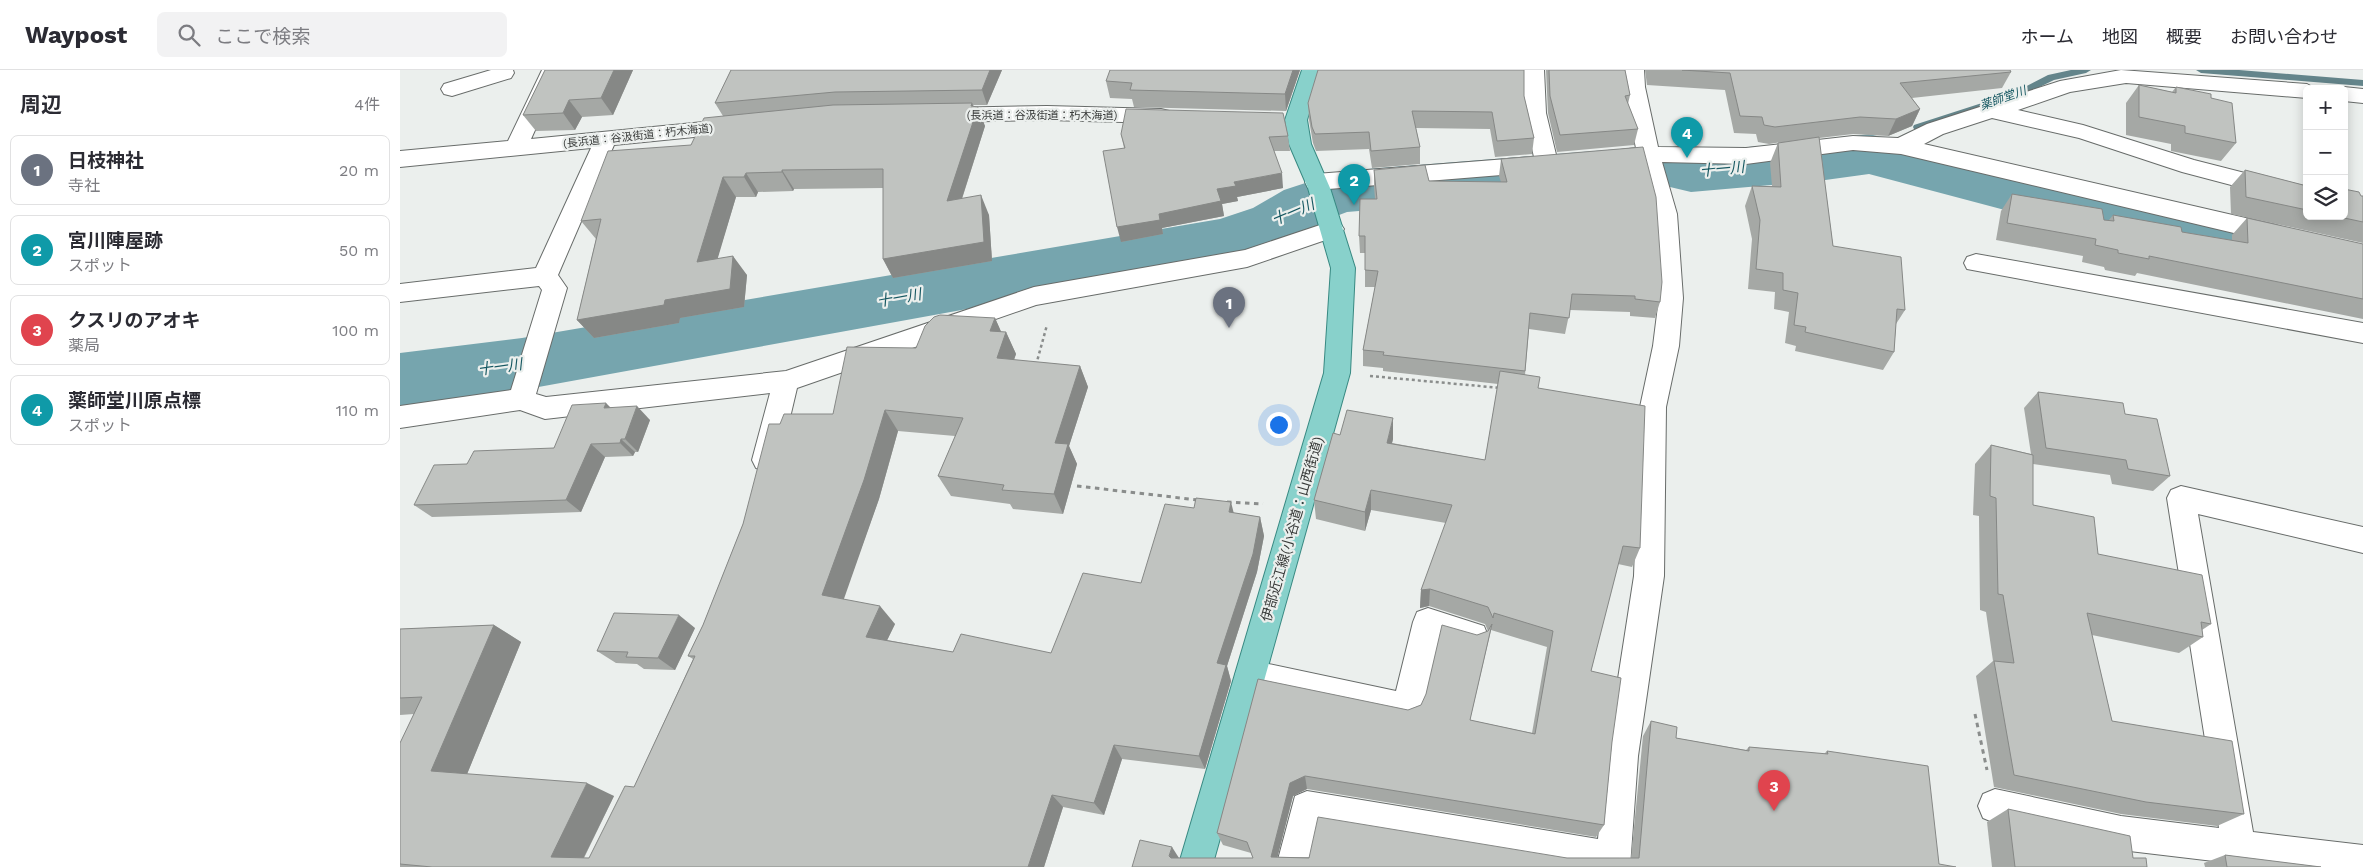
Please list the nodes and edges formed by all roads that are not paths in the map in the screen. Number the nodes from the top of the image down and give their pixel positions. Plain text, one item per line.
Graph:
1 (552, 70) edge
2 (1312, 70) edge
3 (1534, 70) edge
4 (1634, 70) edge
5 (510, 71) edge
6 (452, 89) dead end
7 (2303, 91) edge
8 (2348, 94) edge
9 (2363, 96) edge
10 (1993, 111) junction
11 (921, 115) edge
12 (1186, 117) edge
13 (754, 124) edge
14 (606, 138) junction
15 (1901, 146) junction
16 (516, 149) junction
17 (400, 159) edge
18 (1566, 161) junction
19 (1652, 163) junction
20 (2303, 196) edge
21 (1323, 202) junction
22 (2295, 238) edge
23 (1976, 264) dead end
24 (545, 276) junction
25 (400, 293) edge
26 (2363, 333) edge
27 (786, 381) junction
28 (520, 399) junction
29 (400, 417) edge
30 (760, 485) edge
31 (2363, 540) edge
32 (1473, 636) edge
33 (1250, 675) junction
34 (1995, 806) road end
35 (2121, 834) junction
36 (2239, 847) junction
37 (1197, 862) edge
38 (2363, 862) edge
39 (1614, 863) edge
40 (1231, 865) edge
41 (1293, 867) edge
42 (2125, 867) edge

1 - 16 street
2 - 21 main road, 伊部近江線(小谷道：山西街道)
3 - 18 street
4 - 19 street
5 - 6 street
7 - 10 street
8 - 9 street
10 - 15 street
10 - 20 street
11 - 12 street, (長浜道：谷汲街道：朽木海道)
13 - 14 street, (長浜道：谷汲街道：朽木海道)
14 - 16 street, (長浜道：谷汲街道：朽木海道)
14 - 24 street
15 - 19 street
15 - 22 street
16 - 17 street, (長浜道：谷汲街道：朽木海道)
18 - 19 street
18 - 21 street
19 - 39 street
21 - 27 street
21 - 33 main road, 伊部近江線(小谷道：山西街道)
23 - 26 street
24 - 25 street
24 - 28 street
27 - 28 street
27 - 30 street
28 - 29 street
31 - 36 street
32 - 33 street
33 - 37 main road, 伊部近江線(小谷道：山西街道)
34 - 35 street
35 - 36 street
35 - 42 street
36 - 38 street
37 - 40 street
39 - 41 street

